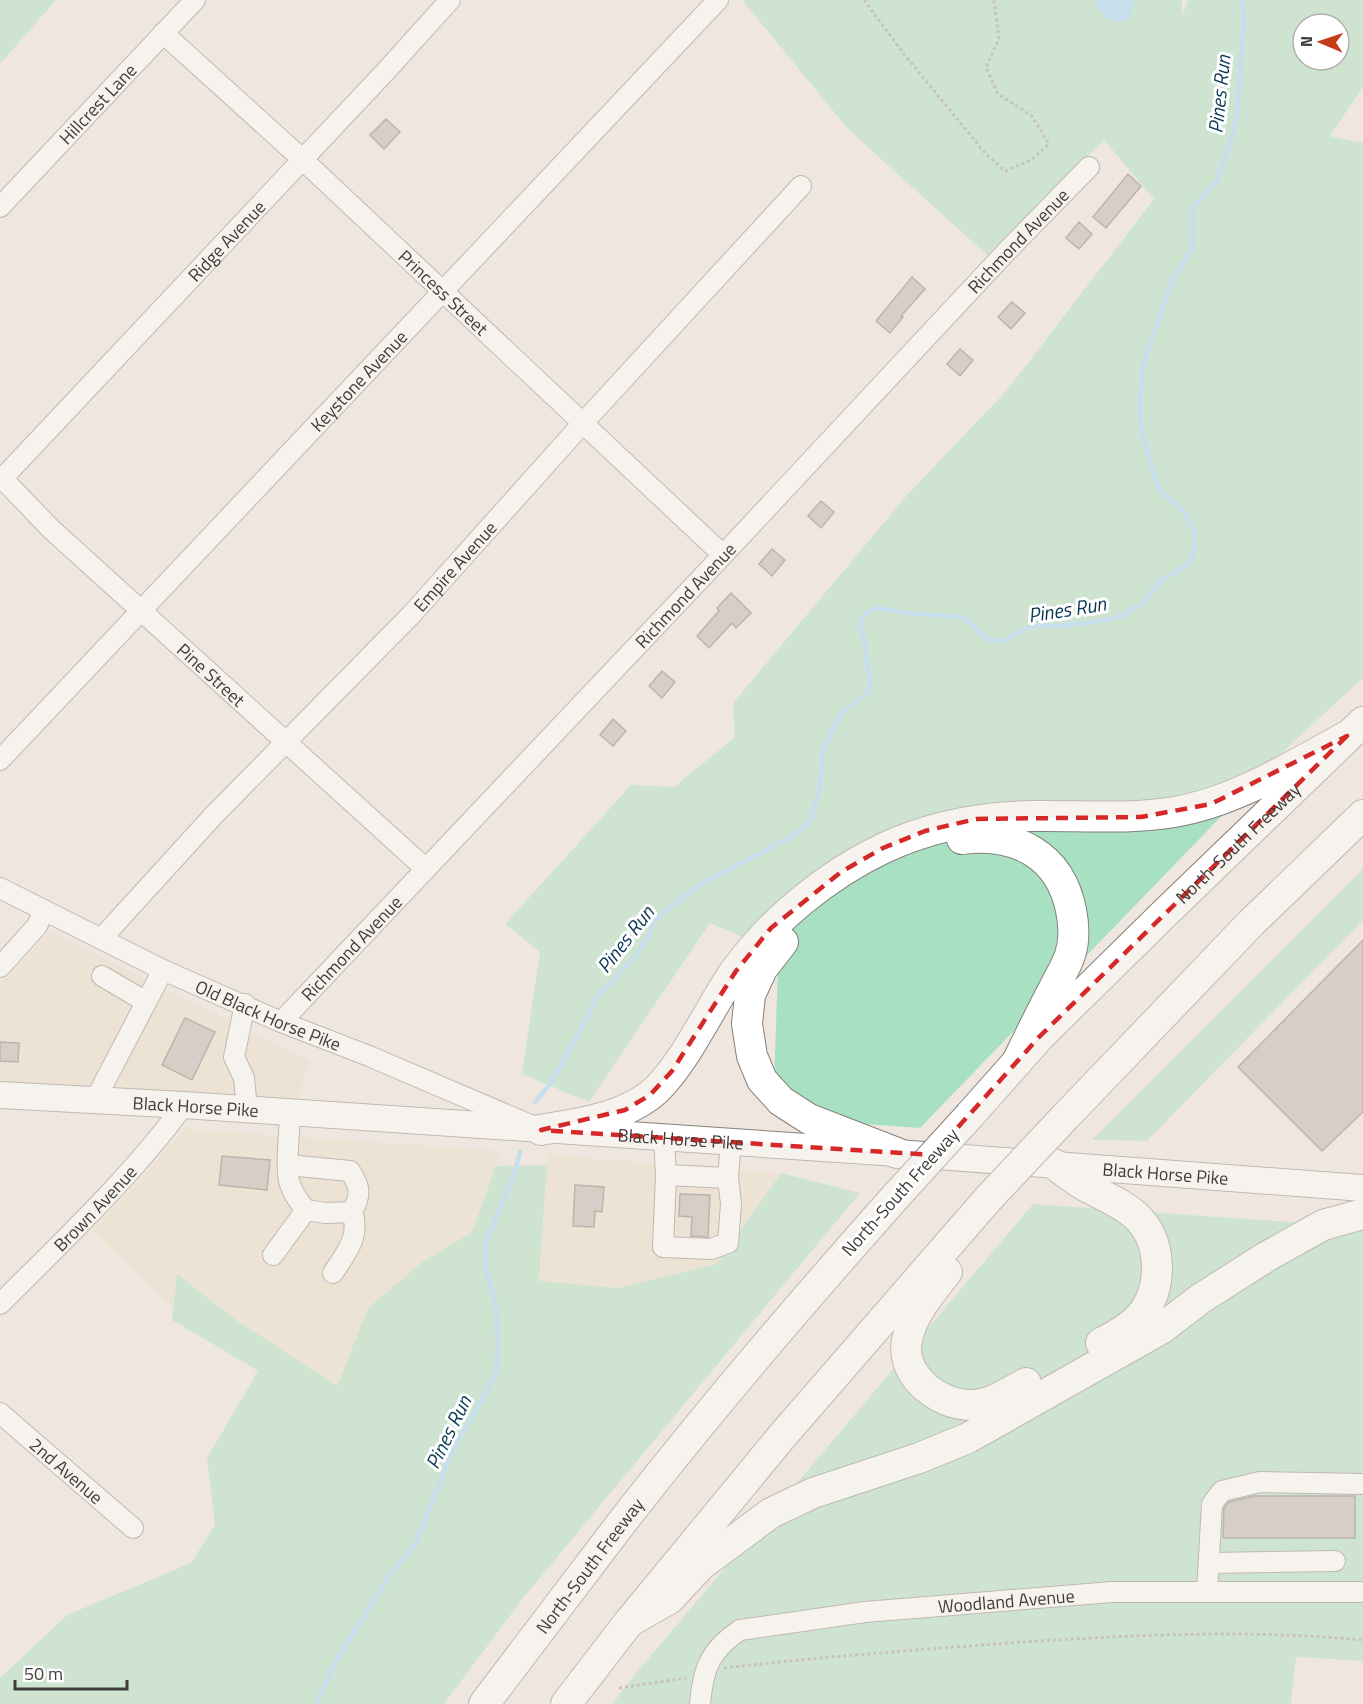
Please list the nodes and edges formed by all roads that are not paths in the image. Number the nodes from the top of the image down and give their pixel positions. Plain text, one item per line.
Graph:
1 (195, 0) edge
2 (450, 0) edge
3 (718, 0) edge
4 (163, 33) junction
5 (302, 159) junction
6 (1089, 167) dead end
7 (801, 186) dead end
8 (0, 207) edge
9 (441, 292) junction
10 (583, 423) junction
11 (1, 479) edge
12 (723, 555) junction
13 (140, 611) junction
14 (1355, 729) edge
15 (285, 742) junction
16 (0, 760) edge
17 (1363, 815) edge
18 (426, 869) junction
19 (0, 888) edge
20 (44, 910) junction
21 (101, 939) junction
22 (0, 967) edge
23 (163, 969) junction
24 (102, 976) dead end
25 (146, 1002) junction
26 (245, 1004) junction
27 (281, 1022) junction
28 (1017, 1062) junction
29 (0, 1095) edge
30 (95, 1100) junction
31 (184, 1105) junction
32 (247, 1110) junction
33 (290, 1113) junction
34 (541, 1130) junction
35 (664, 1138) junction
36 (731, 1142) junction
37 (897, 1153) junction
38 (1054, 1164) junction
39 (288, 1165) junction
40 (666, 1175) junction
41 (728, 1178) junction
42 (1363, 1188) edge
43 (981, 1208) junction
44 (306, 1210) junction
45 (352, 1212) junction
46 (1363, 1214) edge
47 (273, 1255) dead end
48 (333, 1273) dead end
49 (0, 1304) edge
50 (0, 1413) edge
51 (1363, 1484) edge
52 (133, 1528) dead end
53 (1335, 1561) dead end
54 (1209, 1563) junction
55 (1207, 1592) junction
56 (1363, 1592) edge
57 (629, 1622) junction
58 (484, 1704) edge
59 (567, 1704) edge
60 (700, 1704) edge

1 - 4 street, Hillcrest Lane
2 - 5 street, Ridge Avenue
3 - 9 street, Keystone Avenue
4 - 5 street, Princess Street
4 - 8 street, Hillcrest Lane
5 - 9 street, Princess Street
5 - 11 street, Ridge Avenue
6 - 12 street, Richmond Avenue
7 - 10 street, Empire Avenue
9 - 10 street, Princess Street
9 - 13 street, Keystone Avenue
10 - 12 street, Princess Street
10 - 15 street, Empire Avenue
11 - 13 street, Pine Street
12 - 18 street, Richmond Avenue
13 - 15 street, Pine Street
13 - 16 street, Keystone Avenue
14 - 28 highway, North-South Freeway
14 - 34 highway
15 - 18 street, Pine Street
15 - 21 street, Empire Avenue
17 - 43 highway, bridge
18 - 27 street, Richmond Avenue
19 - 20 street, Old Black Horse Pike
20 - 21 street, Old Black Horse Pike
20 - 22 street
21 - 23 street, Old Black Horse Pike
23 - 25 street
23 - 26 street, Old Black Horse Pike
24 - 25 street
25 - 30 street
26 - 27 street, Old Black Horse Pike
26 - 32 street
27 - 34 street, Old Black Horse Pike
28 - 37 highway
28 - 58 highway, North-South Freeway, bridge
29 - 30 main road, Black Horse Pike
30 - 31 main road, Black Horse Pike
31 - 32 main road, Black Horse Pike
31 - 49 street, Brown Avenue
32 - 33 main road, Black Horse Pike
33 - 34 main road, Black Horse Pike
33 - 39 street
34 - 35 main road, Black Horse Pike
35 - 36 main road, Black Horse Pike
35 - 40 street
36 - 37 main road, Black Horse Pike
36 - 41 street
37 - 38 main road, Black Horse Pike
38 - 42 main road, Black Horse Pike
38 - 43 highway
39 - 44 street
39 - 45 street
40 - 41 street
40 - 41 street
43 - 57 highway
44 - 45 street
44 - 47 street
45 - 48 street
46 - 57 highway
50 - 52 street, 2nd Avenue
51 - 54 street
53 - 54 street
54 - 55 street
55 - 56 street, Woodland Avenue
55 - 60 street, Woodland Avenue
57 - 59 highway

